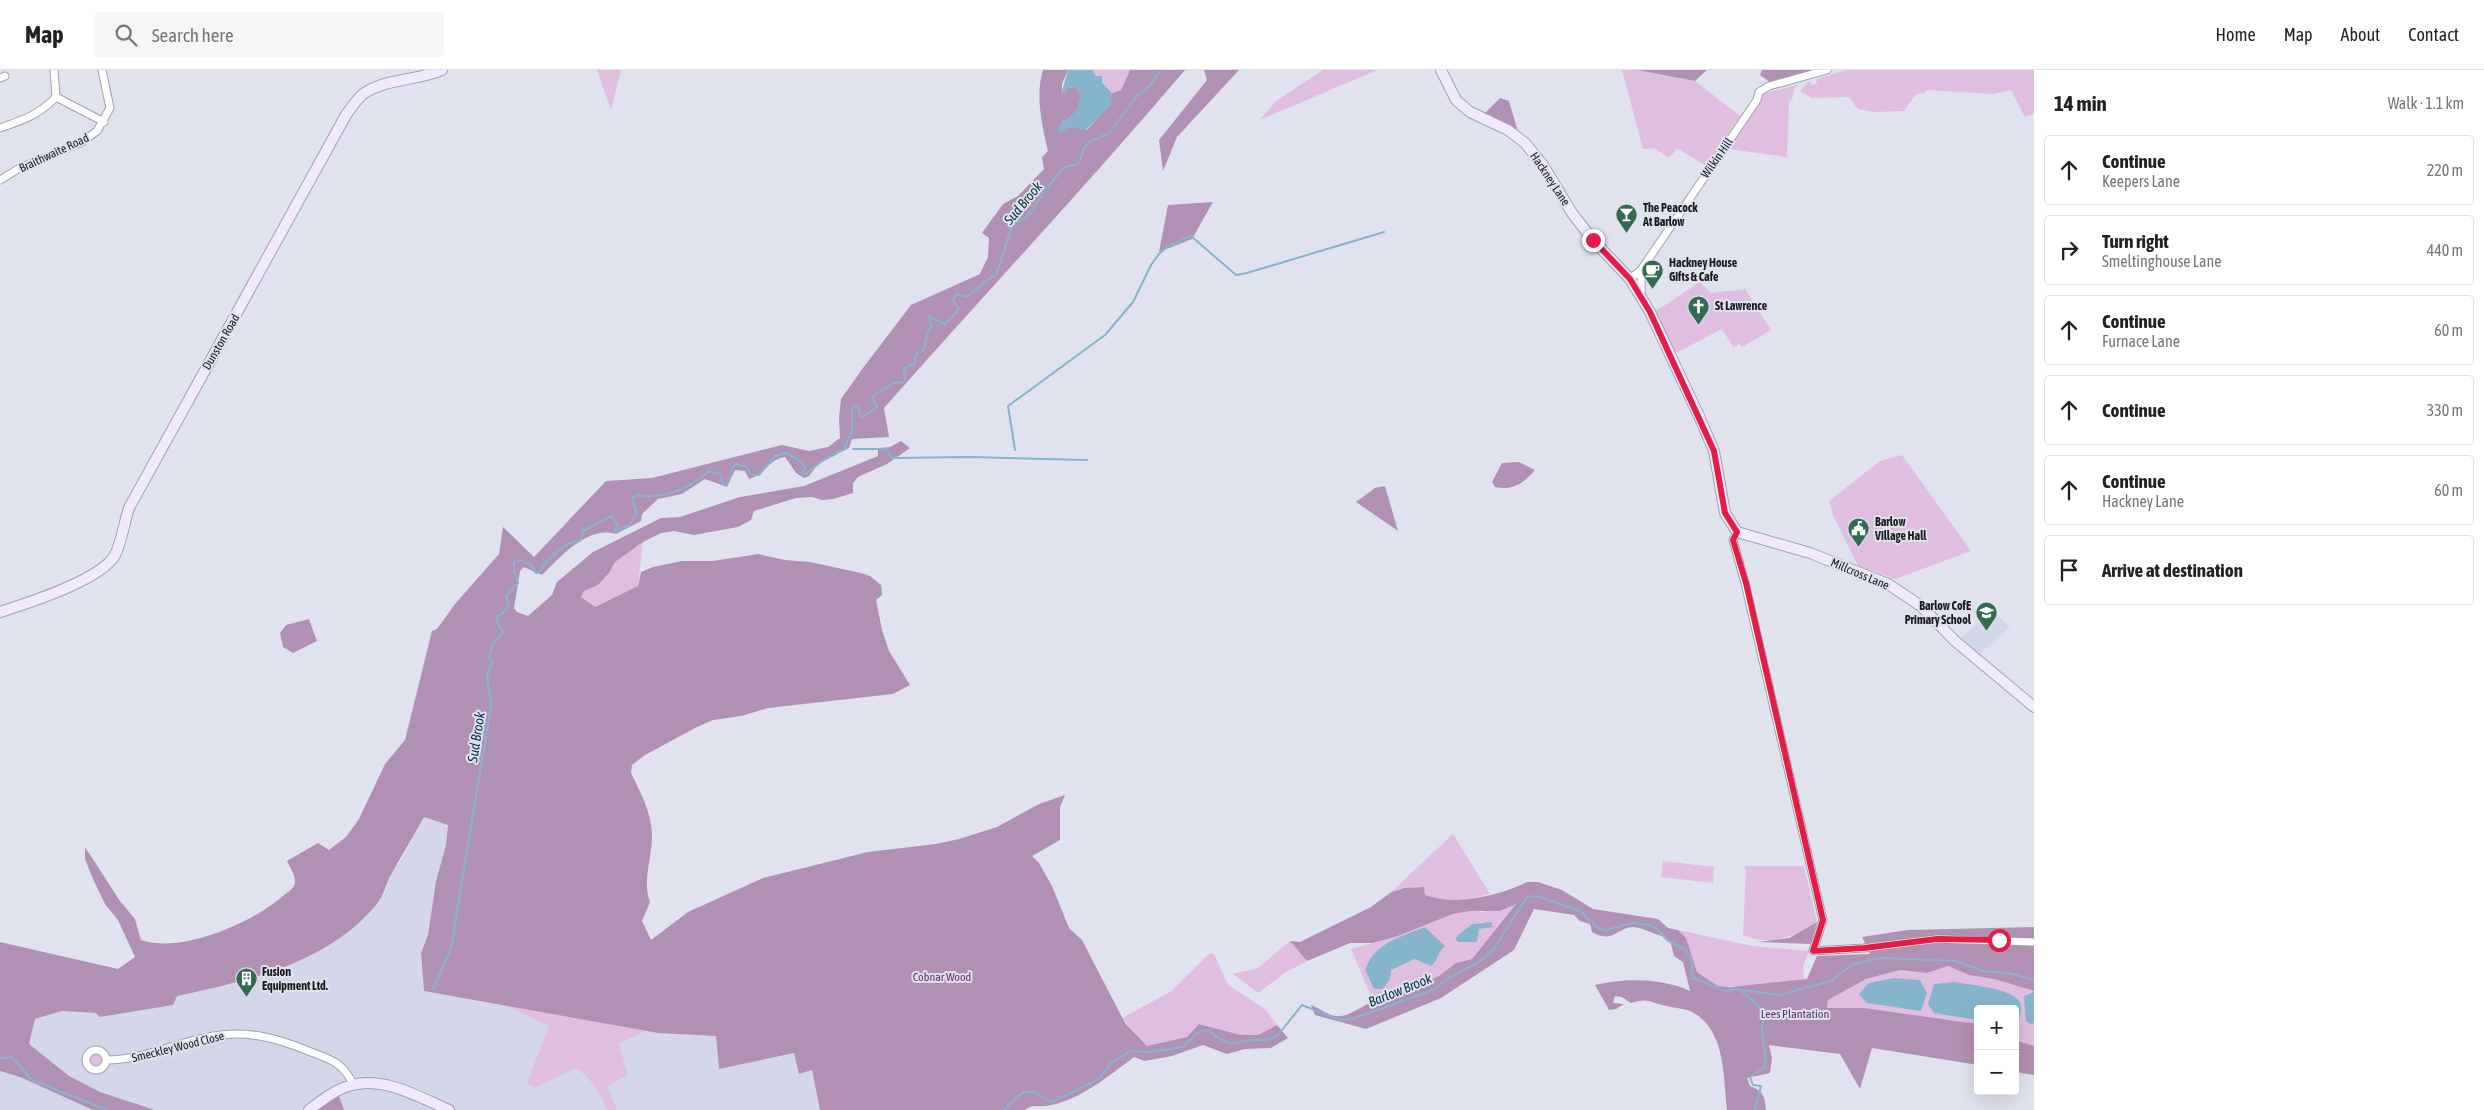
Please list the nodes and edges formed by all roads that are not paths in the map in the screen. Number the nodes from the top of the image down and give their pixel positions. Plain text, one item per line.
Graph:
1 (54, 70) edge
2 (102, 70) edge
3 (442, 70) edge
4 (1441, 70) edge
5 (1827, 70) edge
6 (56, 97) junction
7 (104, 122) junction
8 (0, 128) edge
9 (0, 180) edge
10 (1640, 270) junction
11 (1630, 279) junction
12 (1641, 298) junction
13 (1737, 532) junction
14 (0, 612) edge
15 (2034, 707) edge
16 (2034, 942) edge
17 (106, 1060) dead end
18 (353, 1084) junction
19 (309, 1110) edge
20 (449, 1110) edge

1 - 6 street
2 - 7 street
3 - 14 main road, Dunston Road
4 - 11 main road, Hackney Lane
5 - 10 street, Wilkin Hill
6 - 7 street
6 - 8 street
7 - 9 street, Braithwaite Road
10 - 11 street, Wilkin Hill
10 - 12 street
11 - 12 main road, Hackney Lane
12 - 13 main road, Hackney Lane
13 - 15 main road, Millcross Lane
13 - 16 street
17 - 18 street, Smeckley Wood Close
18 - 19 main road
18 - 20 main road

